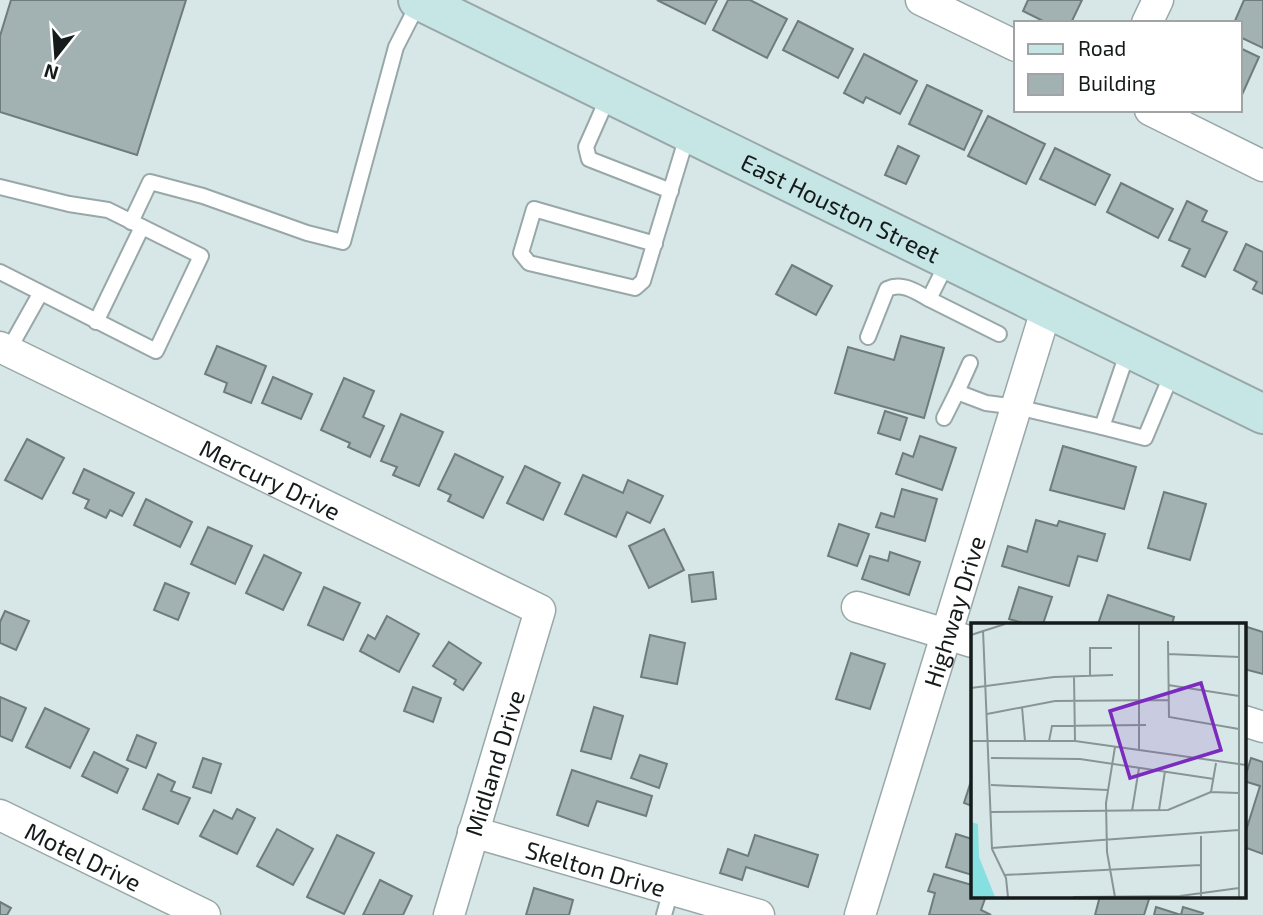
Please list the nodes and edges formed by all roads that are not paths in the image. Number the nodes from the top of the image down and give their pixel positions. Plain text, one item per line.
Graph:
1 (419, 0) edge
2 (921, 0) edge
3 (1158, 0) edge
4 (1148, 21) edge
5 (1014, 45) edge
6 (610, 93) junction
7 (1154, 112) edge
8 (688, 132) junction
9 (1263, 166) edge
10 (0, 187) edge
11 (671, 191) junction
12 (137, 224) junction
13 (654, 244) junction
14 (949, 259) junction
15 (0, 272) edge
16 (40, 294) junction
17 (929, 299) junction
18 (1047, 307) junction
19 (96, 322) junction
20 (999, 334) dead end
21 (868, 337) dead end
22 (1129, 348) junction
23 (4, 349) edge
24 (970, 363) dead end
25 (1174, 370) junction
26 (957, 392) junction
27 (1017, 407) junction
28 (1263, 414) edge
29 (944, 418) dead end
30 (1102, 426) junction
31 (857, 607) dead end
32 (540, 611) joint
33 (959, 638) edge
34 (1246, 722) edge
35 (1263, 727) edge
36 (0, 815) edge
37 (473, 832) junction
38 (668, 902) edge
39 (205, 915) edge
40 (449, 915) edge
41 (759, 915) edge
42 (860, 915) edge

1 - 6 main road, East Houston Street
1 - 12 lane
2 - 5 street
3 - 4 street
6 - 8 main road, East Houston Street
6 - 11 lane
7 - 9 street
8 - 11 lane
8 - 14 main road, East Houston Street
10 - 12 lane
11 - 13 lane
12 - 19 lane
12 - 19 lane
13 - 13 lane
14 - 17 lane
14 - 18 main road, East Houston Street
15 - 16 lane
16 - 19 lane
16 - 23 lane
17 - 20 lane
17 - 21 lane
18 - 22 main road, East Houston Street
18 - 27 street, Highway Drive
22 - 25 main road, East Houston Street
22 - 30 lane
23 - 32 street, Mercury Drive
24 - 26 lane
25 - 28 main road, East Houston Street
25 - 30 lane
26 - 27 lane
26 - 29 lane
27 - 30 lane
27 - 33 street, Highway Drive
31 - 33 street
32 - 37 street, Midland Drive
33 - 42 street, Highway Drive
34 - 35 street
36 - 39 street, Motel Drive
37 - 38 street, Skelton Drive
37 - 40 street, Midland Drive
38 - 41 street, Skelton Drive

